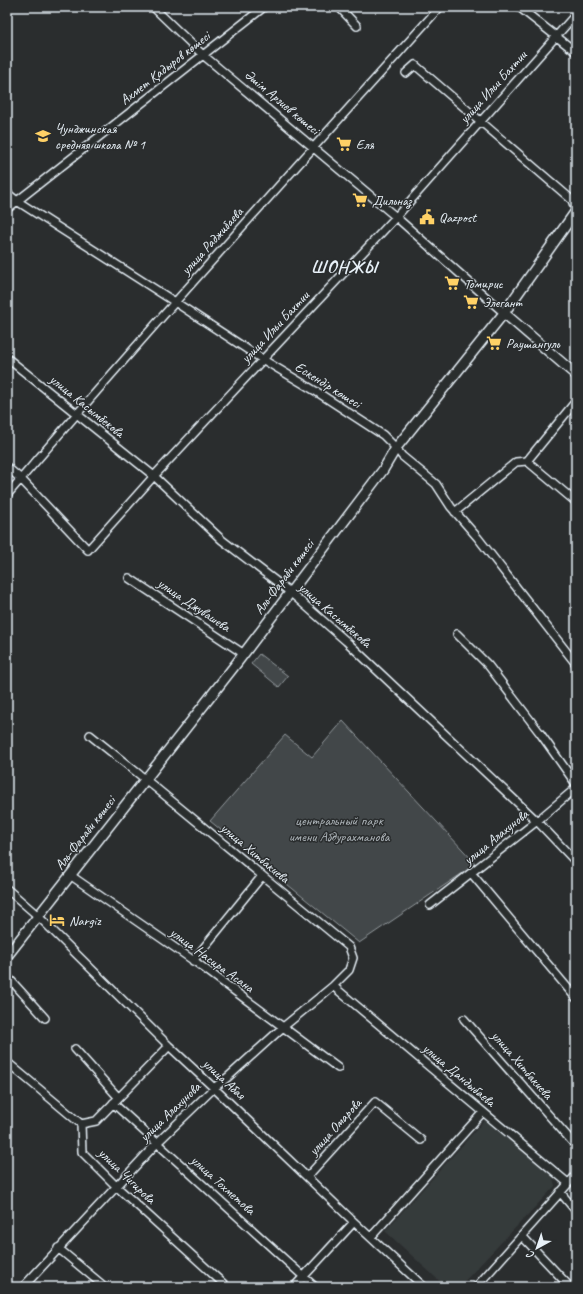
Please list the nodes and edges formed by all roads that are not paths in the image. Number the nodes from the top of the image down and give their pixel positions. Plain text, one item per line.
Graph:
1 (154, 7) edge
2 (264, 7) edge
3 (339, 7) edge
4 (440, 7) edge
5 (519, 7) edge
6 (576, 14) edge
7 (357, 26) dead end
8 (556, 36) junction
9 (576, 52) edge
10 (203, 54) junction
11 (406, 73) dead end
12 (480, 122) junction
13 (314, 147) junction
14 (7, 192) edge
15 (17, 201) junction
16 (7, 209) edge
17 (576, 212) edge
18 (396, 217) junction
19 (175, 302) junction
20 (504, 313) junction
21 (7, 358) edge
22 (262, 359) junction
23 (576, 374) edge
24 (576, 401) edge
25 (76, 414) junction
26 (396, 448) junction
27 (527, 461) junction
28 (7, 467) edge
29 (154, 476) junction
30 (21, 479) junction
31 (7, 495) edge
32 (576, 502) edge
33 (455, 512) junction
34 (129, 578) dead end
35 (290, 592) junction
36 (457, 634) dead end
37 (244, 654) junction
38 (576, 664) edge
39 (90, 736) dead end
40 (145, 779) junction
41 (576, 784) edge
42 (576, 788) edge
43 (538, 821) junction
44 (576, 862) edge
45 (70, 874) junction
46 (472, 874) junction
47 (262, 876) junction
48 (7, 889) edge
49 (430, 905) dead end
50 (38, 916) junction
51 (349, 947) joint
52 (7, 956) edge
53 (193, 961) junction
54 (7, 976) edge
55 (333, 986) junction
56 (576, 998) edge
57 (45, 1018) dead end
58 (464, 1019) dead end
59 (282, 1028) junction
60 (169, 1046) junction
61 (75, 1049) dead end
62 (7, 1062) edge
63 (338, 1068) dead end
64 (214, 1088) junction
65 (116, 1100) junction
66 (483, 1112) junction
67 (81, 1124) junction
68 (421, 1140) dead end
69 (156, 1143) junction
70 (576, 1146) edge
71 (576, 1175) edge
72 (307, 1177) junction
73 (568, 1183) junction
74 (116, 1186) junction
75 (560, 1192) junction
76 (576, 1211) edge
77 (354, 1222) junction
78 (522, 1236) junction
79 (371, 1237) junction
80 (58, 1248) junction
81 (304, 1277) junction
82 (23, 1287) edge
83 (105, 1287) edge
84 (227, 1287) edge
85 (294, 1287) edge
86 (315, 1287) edge
87 (424, 1287) edge
88 (476, 1287) edge
89 (570, 1287) edge

1 - 10 street, Әшім Арзиев көшесі
2 - 10 street, Ахмет Қадыров көшесі
3 - 7 street
4 - 13 street, улица Раджибаева
5 - 8 street
6 - 8 street, улица Ильи Бахтии
8 - 9 street
8 - 12 street, улица Ильи Бахтии
10 - 13 street, Әшім Арзиев көшесі
10 - 15 street, Ахмет Қадыров көшесі
11 - 12 street
12 - 17 street
12 - 18 street, улица Ильи Бахтии
13 - 18 street, Әшім Арзиев көшесі
13 - 19 street, улица Раджибаева
14 - 15 street, Ескендір көшесі
15 - 16 street, Ахмет Қадыров көшесі
15 - 19 street, Ескендір көшесі
17 - 20 main road, Аль-Фараби көшесі
18 - 20 street, Әшім Арзиев көшесі
18 - 22 street, улица Ильи Бахтии
19 - 22 street, Ескендір көшесі
19 - 25 street, улица Раджибаева
20 - 23 main road, Әшім Арзиев көшесі
20 - 26 main road, Аль-Фараби көшесі
21 - 25 street, улица Касымбекова
22 - 26 street, Ескендір көшесі
22 - 29 street, улица Ильи Бахтии
24 - 27 street
25 - 29 street, улица Касымбекова
25 - 30 street, улица Раджибаева
26 - 33 street, Ескендір көшесі
26 - 35 main road, Аль-Фараби көшесі
27 - 32 street
27 - 33 street
28 - 30 street
29 - 30 street, улица Ильи Бахтии
29 - 35 street, улица Касымбекова
30 - 31 street, улица Раджибаева
33 - 38 street, Ескендір көшесі
34 - 37 street, улица Джувашева
35 - 37 main road, Аль-Фараби көшесі
35 - 43 street, улица Касымбекова
36 - 41 street
37 - 40 main road, Аль-Фараби көшесі
39 - 40 street, улица Хитбакиева
40 - 45 main road, Аль-Фараби көшесі
40 - 47 street, улица Хитбакиева
42 - 43 street, улица Алахунова
43 - 44 street, улица Касымбекова
43 - 46 street, улица Алахунова
45 - 50 main road, Аль-Фараби көшесі
45 - 53 street, улица Насира Асана
46 - 49 street, улица Алахунова
46 - 56 street
47 - 51 street, улица Хитбакиева
47 - 53 street
48 - 50 street, улица Абая
50 - 52 main road, Аль-Фараби көшесі
50 - 60 street, улица Абая
51 - 55 street, улица Алахунова
53 - 59 street, улица Насира Асана
54 - 57 street
55 - 59 street, улица Алахунова
55 - 66 street, улица Дандыбаева
58 - 70 street, улица Хитбакиева
59 - 63 street, улица Насира Асана
59 - 64 street, улица Алахунова
60 - 64 street, улица Абая
60 - 65 street
61 - 65 street, улица Тохметова
62 - 67 street
64 - 69 street, улица Алахунова
64 - 72 street, улица Абая
65 - 67 street
65 - 69 street, улица Тохметова
66 - 73 street, улица Дандыбаева
66 - 79 street
67 - 74 street, улица Чигирова
68 - 72 street, улица Омарова
69 - 74 street, улица Алахунова
69 - 81 street, улица Тохметова
71 - 73 street
72 - 77 street, улица Абая
73 - 75 street
74 - 80 street, улица Алахунова
74 - 84 street, улица Чигирова
75 - 76 street
75 - 78 street
77 - 79 street, улица Абая
77 - 81 street
78 - 88 street
78 - 89 street
79 - 87 street, улица Абая
80 - 82 street, улица Алахунова
80 - 83 street
81 - 85 street
81 - 86 street, улица Тохметова

